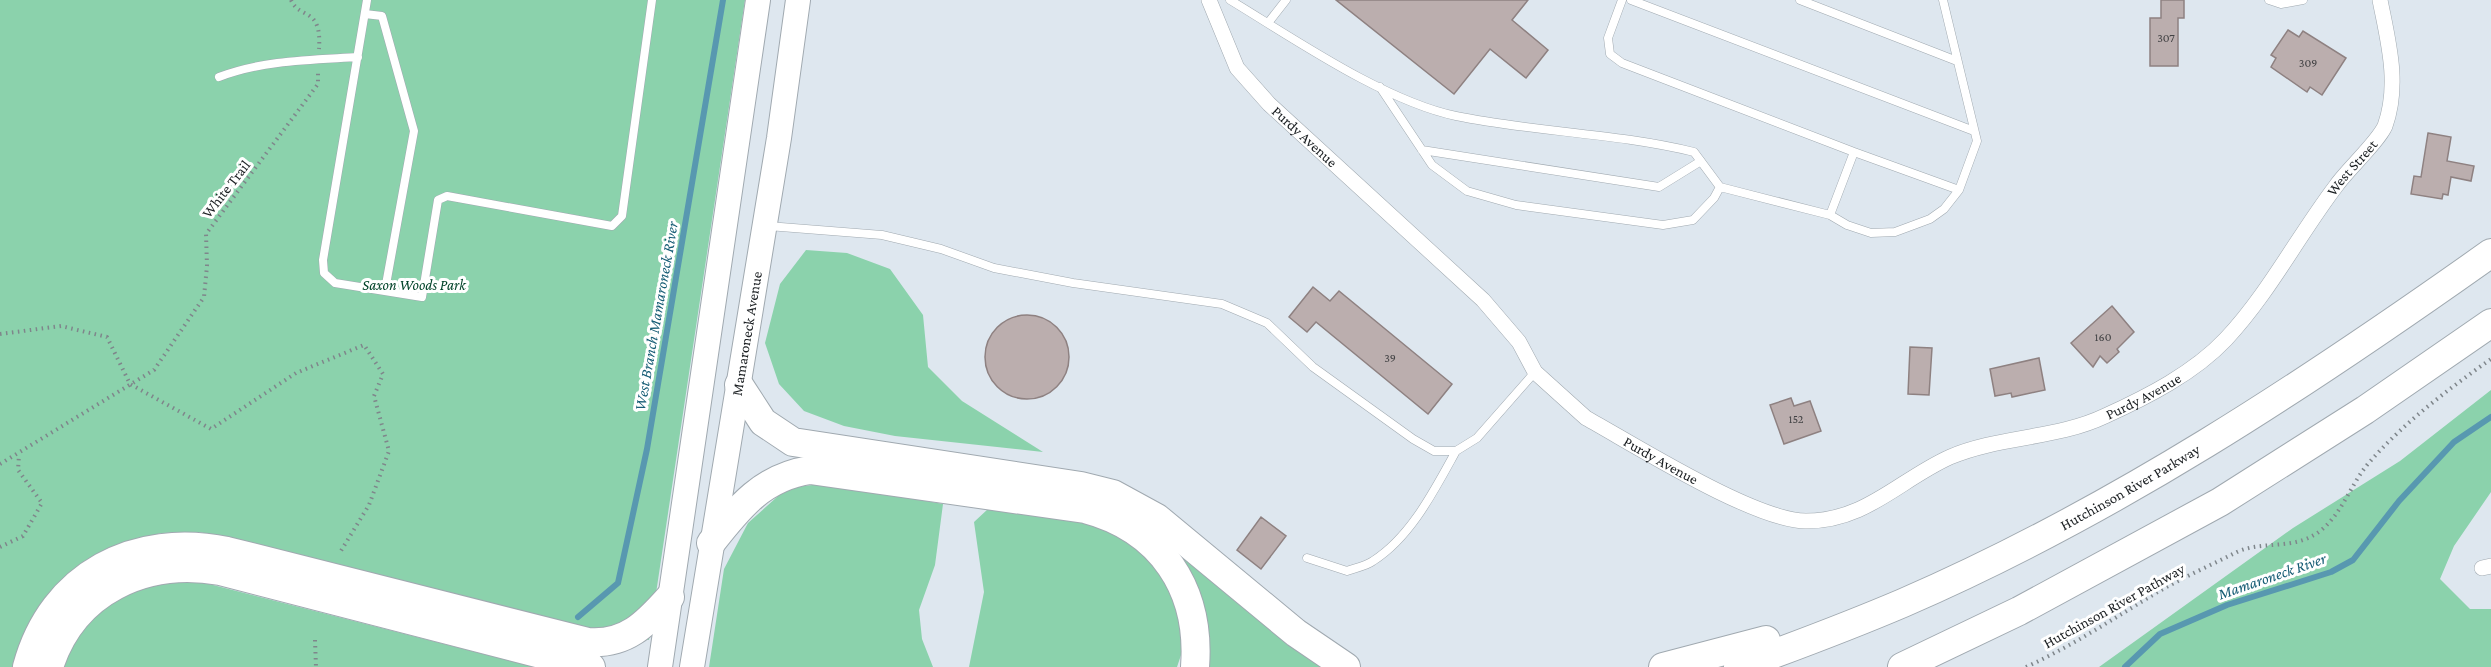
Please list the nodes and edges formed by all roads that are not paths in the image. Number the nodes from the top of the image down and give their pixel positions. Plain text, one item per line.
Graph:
1 (367, 0) edge
2 (652, 0) edge
3 (758, 0) edge
4 (798, 0) edge
5 (1209, 0) edge
6 (1230, 0) edge
7 (1286, 0) edge
8 (1622, 0) edge
9 (1631, 0) edge
10 (1800, 0) edge
11 (1943, 0) edge
12 (2269, 0) edge
13 (2303, 0) edge
14 (2380, 0) edge
15 (365, 14) junction
16 (1268, 23) junction
17 (358, 57) junction
18 (1957, 61) junction
19 (219, 77) dead end
20 (1379, 86) junction
21 (1974, 131) junction
22 (1422, 150) junction
23 (1854, 152) junction
24 (1701, 161) junction
25 (1720, 187) junction
26 (1959, 190) junction
27 (1830, 215) junction
28 (764, 225) junction
29 (2491, 253) edge
30 (385, 290) junction
31 (2246, 314) joint
32 (2491, 323) edge
33 (1535, 372) junction
34 (739, 386) junction
35 (1456, 451) junction
36 (2220, 502) junction
37 (711, 543) junction
38 (1307, 558) dead end
39 (670, 597) junction
40 (1904, 602) junction
41 (27, 667) edge
42 (49, 667) edge
43 (591, 667) edge
44 (660, 667) edge
45 (692, 667) edge
46 (1195, 667) edge
47 (1346, 667) edge
48 (1663, 667) edge
49 (1738, 667) edge
50 (1902, 667) edge
51 (1949, 667) edge

1 - 15 lane
2 - 30 lane
3 - 39 main road
4 - 28 main road, Mamaroneck Avenue
5 - 33 street, Purdy Avenue
6 - 16 lane
7 - 16 lane
8 - 23 lane
9 - 21 lane
10 - 18 lane
11 - 18 lane
12 - 13 lane
14 - 31 street, West Street
15 - 17 lane
15 - 30 lane
16 - 20 lane
17 - 19 lane
17 - 30 lane
18 - 21 lane
20 - 22 lane
20 - 24 lane
21 - 26 lane
22 - 24 lane
22 - 25 lane
23 - 26 lane
23 - 27 lane
24 - 25 lane
25 - 27 lane
26 - 27 lane
28 - 34 main road, Mamaroneck Avenue
28 - 35 lane
29 - 40 highway, Hutchinson River Parkway
31 - 33 street, Purdy Avenue
32 - 36 highway
33 - 35 lane
34 - 37 main road, Mamaroneck Avenue
34 - 47 highway
35 - 38 lane
36 - 50 highway
36 - 51 highway
37 - 45 main road, Mamaroneck Avenue
37 - 46 highway
39 - 41 highway
39 - 44 main road
40 - 48 highway
40 - 49 highway, Hutchinson River Parkway
42 - 43 highway

